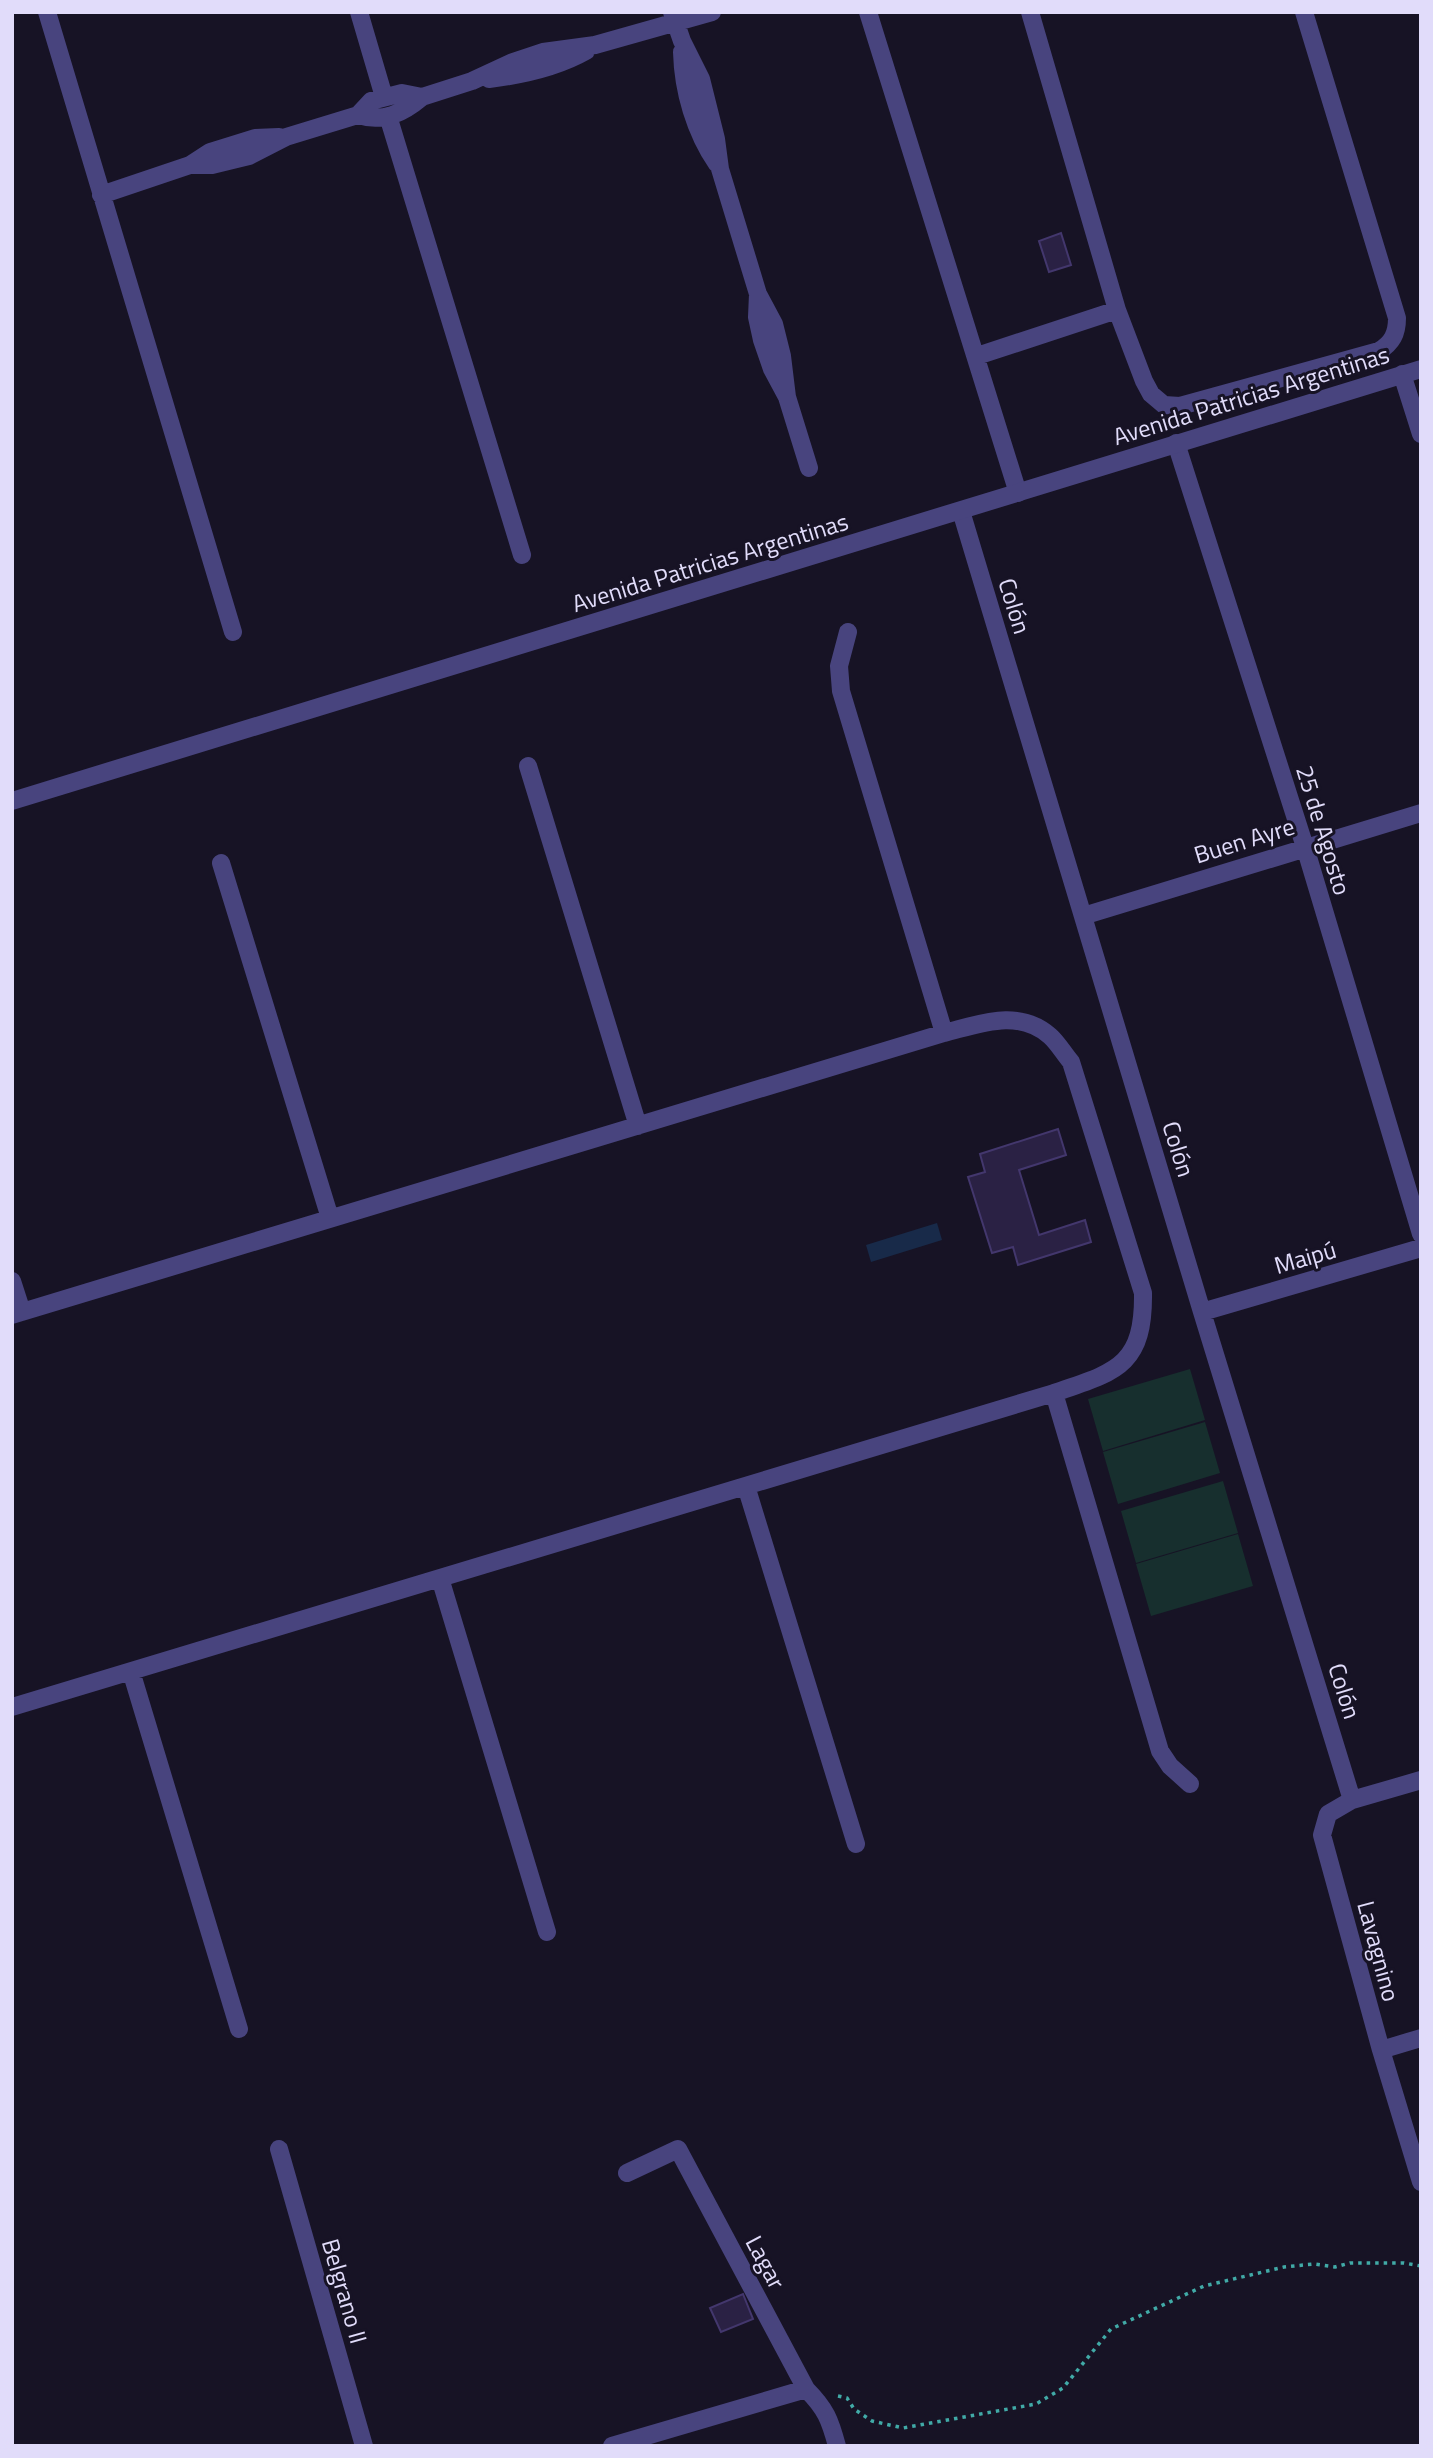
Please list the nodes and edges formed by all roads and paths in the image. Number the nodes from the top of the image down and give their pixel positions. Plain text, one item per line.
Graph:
1 (47, 12) edge
2 (359, 12) edge
3 (712, 12) edge
4 (869, 12) edge
5 (1030, 12) edge
6 (1304, 12) edge
7 (674, 17) edge
8 (384, 97) junction
9 (422, 97) junction
10 (358, 115) junction
11 (388, 116) junction
12 (101, 195) junction
13 (1117, 310) junction
14 (977, 356) junction
15 (1421, 369) edge
16 (1402, 374) junction
17 (1421, 434) edge
18 (1176, 443) junction
19 (809, 468) dead end
20 (1018, 493) junction
21 (961, 511) junction
22 (522, 555) dead end
23 (233, 632) dead end
24 (848, 632) dead end
25 (528, 766) dead end
26 (12, 801) edge
27 (1421, 813) edge
28 (1305, 848) junction
29 (221, 863) dead end
30 (1083, 916) junction
31 (944, 1033) junction
32 (638, 1126) junction
33 (330, 1218) junction
34 (1421, 1234) edge
35 (1421, 1248) edge
36 (12, 1281) edge
37 (1202, 1312) junction
38 (17, 1314) edge
39 (1054, 1393) junction
40 (746, 1486) junction
41 (440, 1578) junction
42 (131, 1671) junction
43 (12, 1707) edge
44 (1421, 1780) edge
45 (1190, 1784) dead end
46 (1352, 1800) junction
47 (856, 1844) dead end
48 (547, 1932) dead end
49 (239, 2029) dead end
50 (1421, 2038) edge
51 (1381, 2050) junction
52 (279, 2149) dead end
53 (627, 2173) dead end
54 (1421, 2182) edge
55 (1421, 2266) edge
56 (806, 2389) junction
57 (848, 2398) dead end
58 (364, 2446) edge
59 (612, 2446) edge
60 (837, 2446) edge

1 - 12 street
2 - 8 street
3 - 7 street
4 - 14 street
5 - 13 street
6 - 13 street
7 - 9 street
7 - 19 street
8 - 9 street
8 - 10 street
9 - 11 street
10 - 11 street
10 - 12 street
11 - 22 street
12 - 23 street
13 - 14 street
14 - 20 street
15 - 16 street, Avenida Patricias Argentinas
16 - 17 street
16 - 18 street, Avenida Patricias Argentinas
18 - 20 street, Avenida Patricias Argentinas
18 - 28 street, 25 de Agosto
20 - 21 street, Avenida Patricias Argentinas
21 - 26 street, Avenida Patricias Argentinas
21 - 30 street, Colón
24 - 31 street
25 - 32 street
27 - 28 street, Buen Ayre
28 - 30 street, Buen Ayre
28 - 34 street, 25 de Agosto
29 - 33 street
30 - 37 street, Colón
31 - 32 street
31 - 39 street
32 - 33 street
33 - 38 street
35 - 37 street, Maipú
36 - 38 street
37 - 46 street, Colón
39 - 40 street
39 - 45 street
40 - 41 street
40 - 47 street
41 - 42 street
41 - 48 street
42 - 43 street
42 - 49 street
44 - 46 street
46 - 51 street, Lavagnino
50 - 51 street
51 - 54 street, Lavagnino
52 - 58 street, Belgrano II
53 - 56 street, Lagar
55 - 57 path
56 - 59 street
56 - 60 street, Lagar

